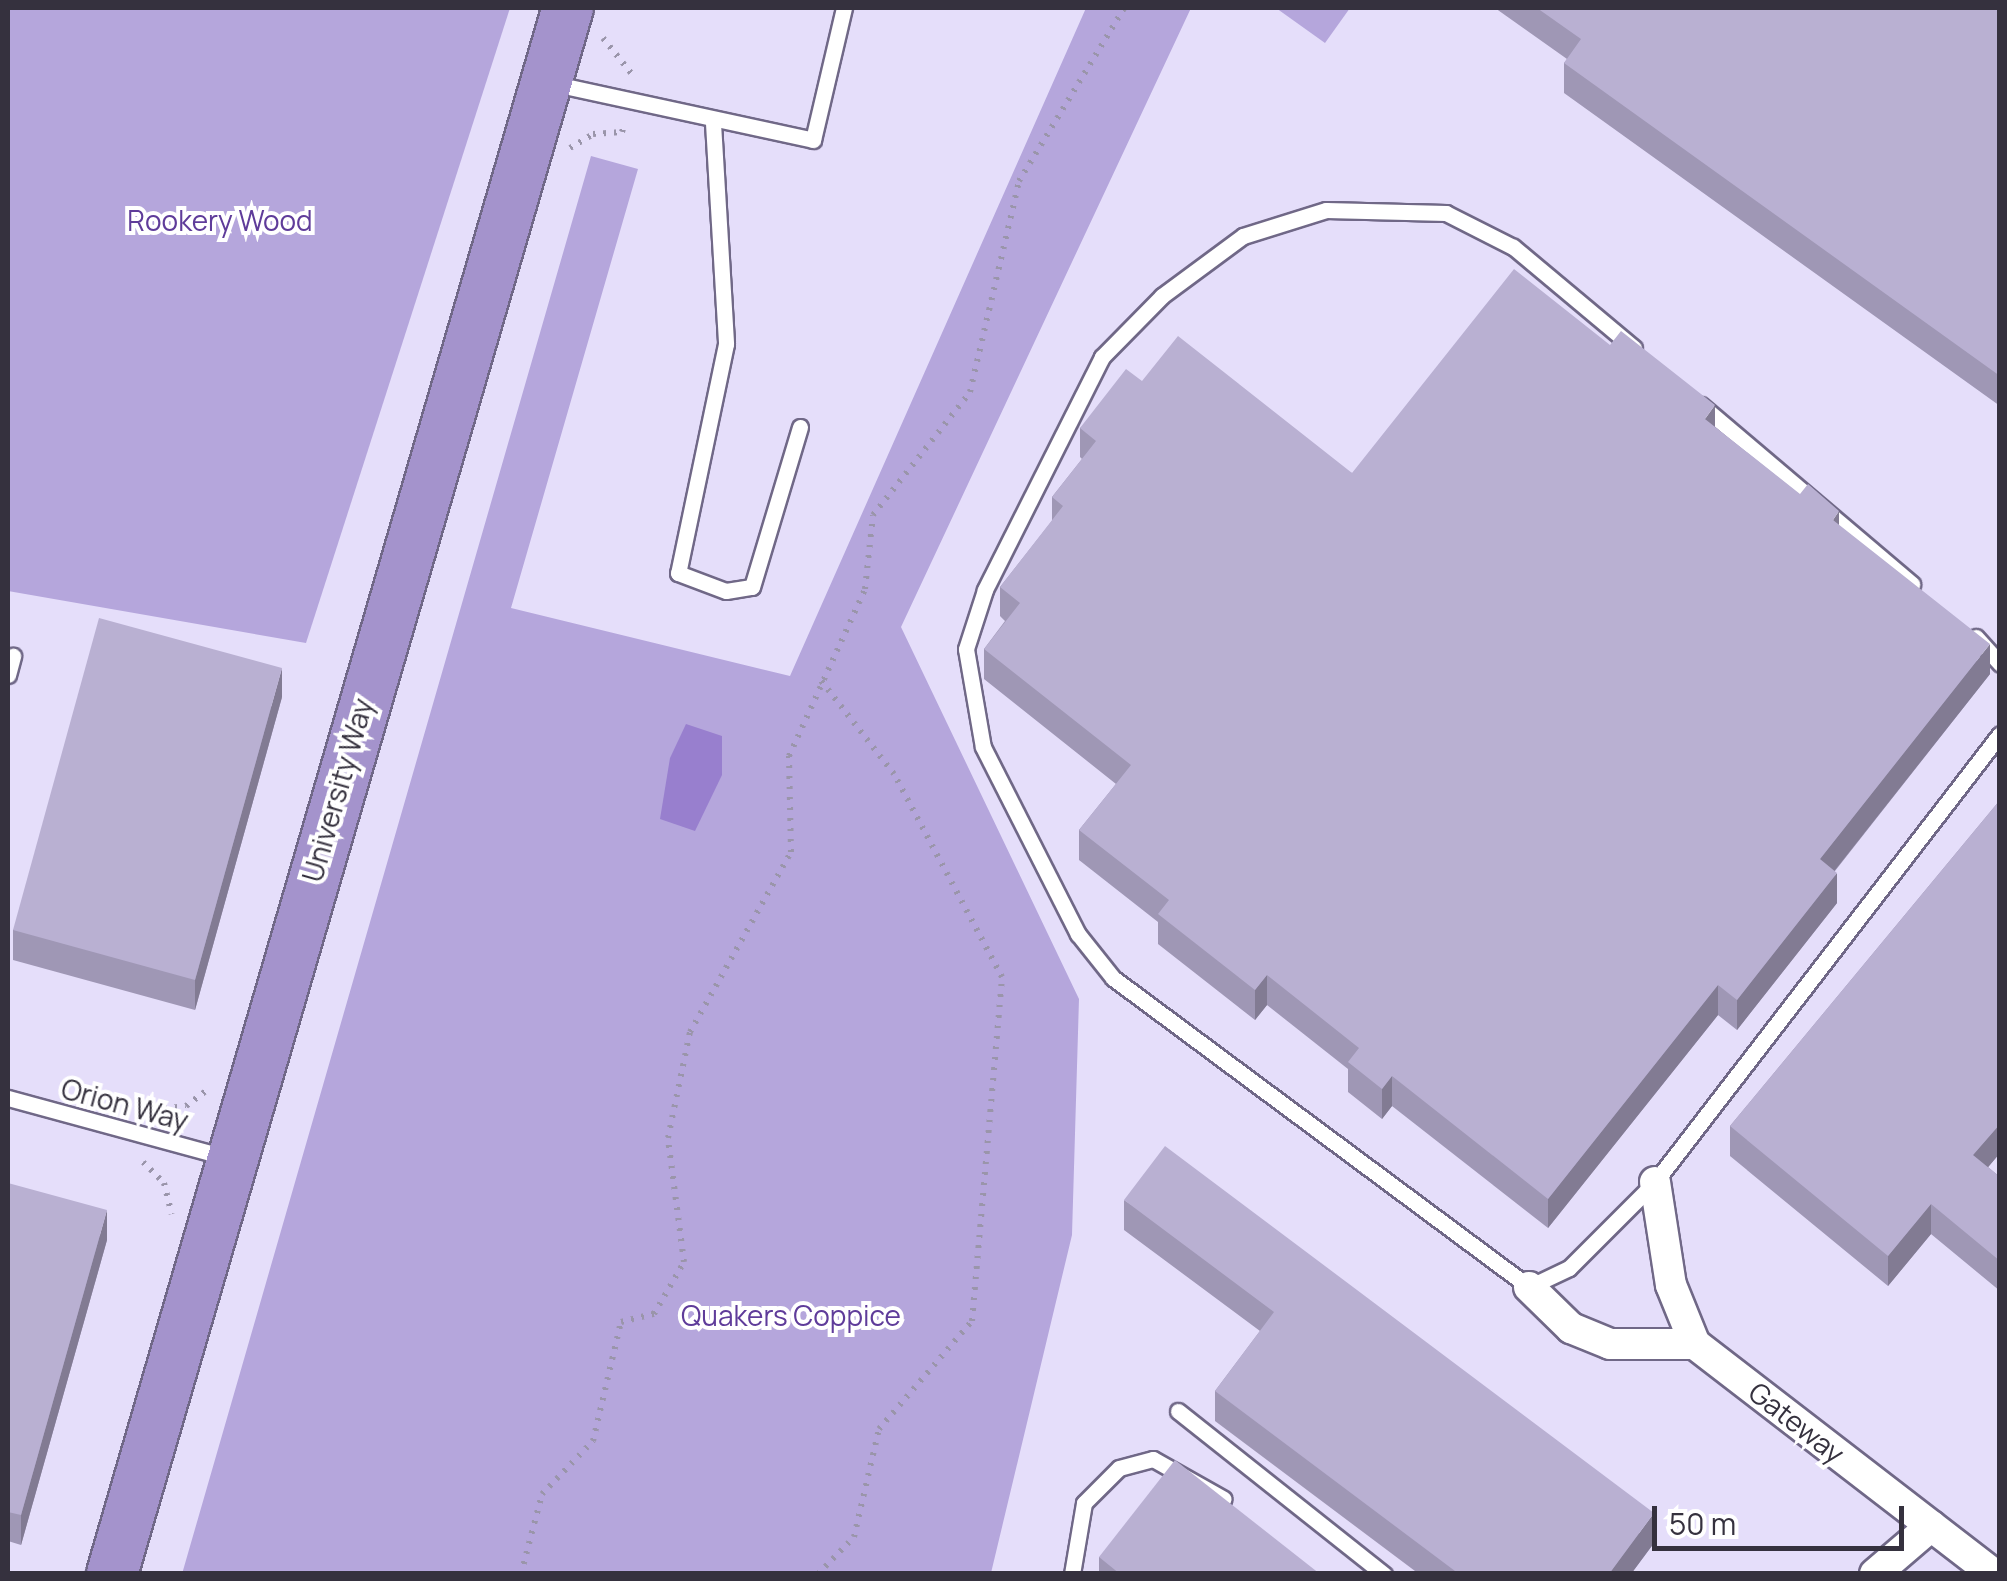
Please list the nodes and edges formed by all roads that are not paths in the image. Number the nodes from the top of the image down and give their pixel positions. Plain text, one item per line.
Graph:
1 (568, 8) edge
2 (844, 8) edge
3 (546, 82) junction
4 (713, 123) junction
5 (1649, 361) edge
6 (1679, 387) edge
7 (800, 427) dead end
8 (1934, 602) edge
9 (1964, 628) edge
10 (13, 656) dead end
11 (2000, 664) edge
12 (8, 675) edge
13 (2000, 734) edge
14 (8, 1098) edge
15 (229, 1158) junction
16 (1655, 1182) junction
17 (1530, 1287) junction
18 (1695, 1344) junction
19 (1178, 1410) dead end
20 (1242, 1513) edge
21 (1931, 1526) junction
22 (112, 1574) edge
23 (1072, 1574) edge
24 (1384, 1574) edge
25 (1875, 1574) edge
26 (1994, 1574) edge

1 - 3 highway, University Way
2 - 4 lane
3 - 4 lane
3 - 15 highway, University Way
4 - 7 lane
5 - 17 lane
6 - 8 lane
9 - 11 lane
10 - 12 lane
13 - 16 lane
14 - 15 lane, Orion Way
15 - 22 highway, University Way
16 - 17 lane
16 - 18 street, Gateway
17 - 18 street
18 - 21 street, Gateway
19 - 24 lane
20 - 23 lane
21 - 25 street
21 - 26 street, Gateway

